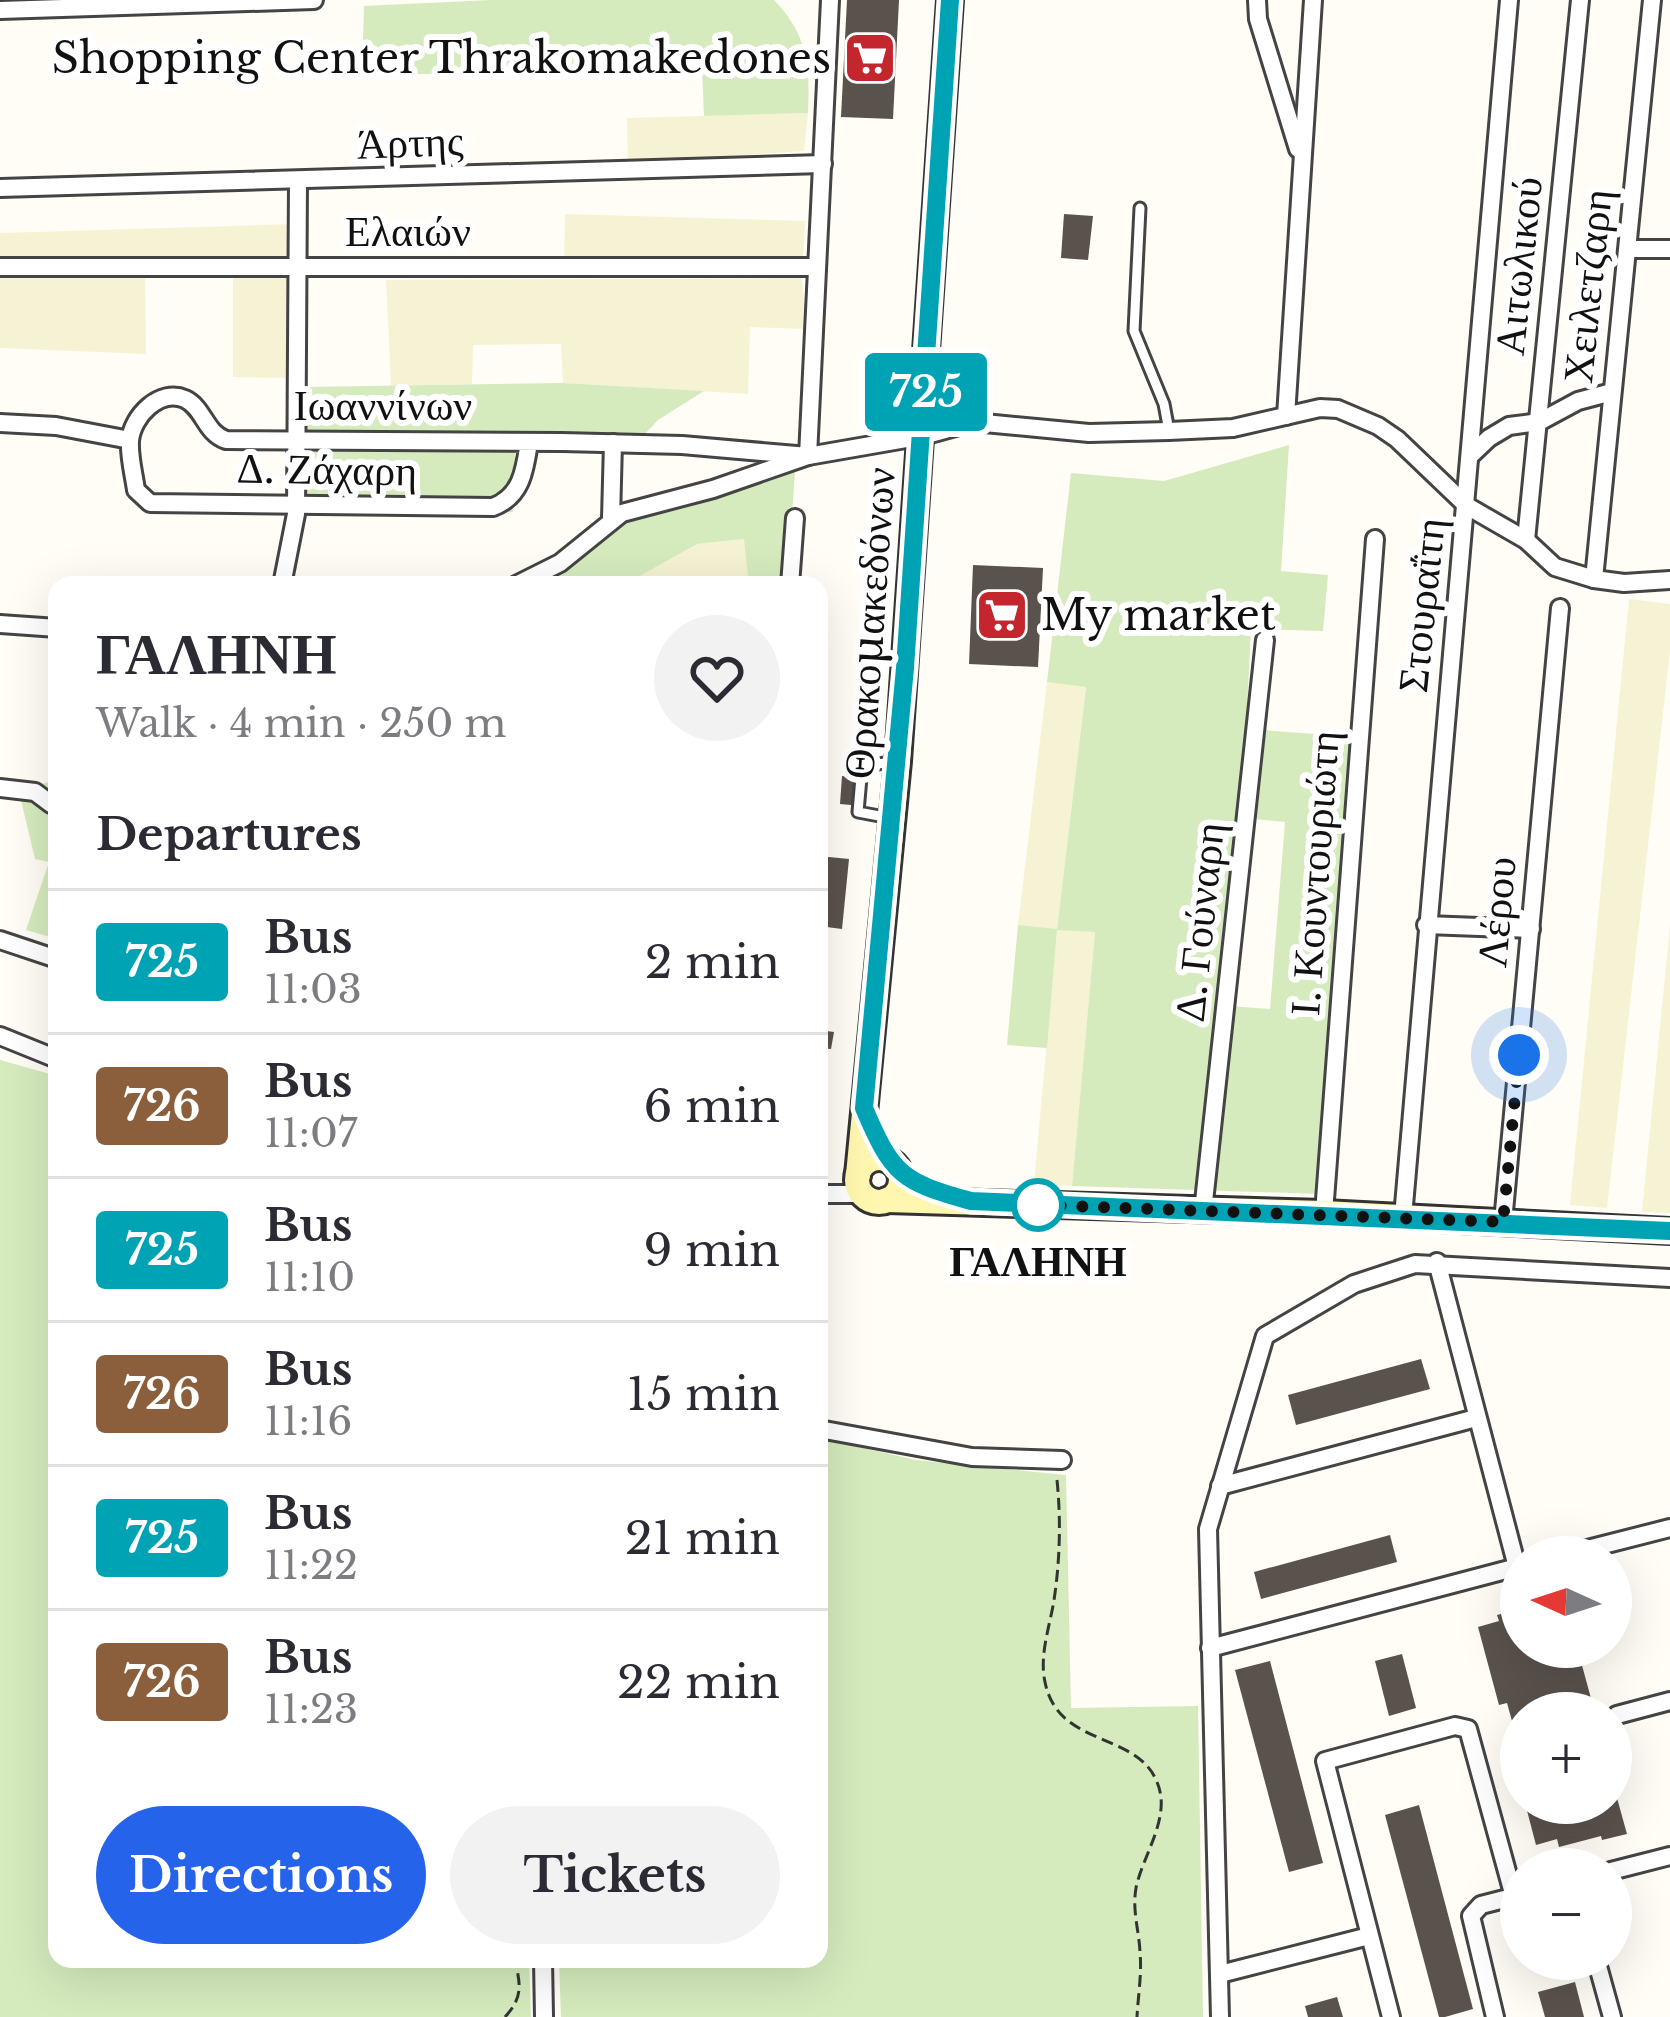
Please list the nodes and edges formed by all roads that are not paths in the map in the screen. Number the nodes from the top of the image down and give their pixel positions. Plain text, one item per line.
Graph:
1 (299, 0) edge
2 (314, 0) edge
3 (830, 0) edge
4 (950, 0) edge
5 (1257, 0) edge
6 (1312, 0) edge
7 (1509, 0) edge
8 (1580, 0) edge
9 (1651, 7) edge
10 (0, 10) edge
11 (1670, 15) edge
12 (1302, 161) junction
13 (823, 164) junction
14 (298, 182) junction
15 (0, 188) edge
16 (1140, 208) dead end
17 (1628, 249) junction
18 (1670, 249) edge
19 (299, 266) junction
20 (0, 267) edge
21 (816, 267) junction
22 (1612, 392) junction
23 (1286, 416) junction
24 (1539, 422) junction
25 (0, 423) edge
26 (1169, 431) junction
27 (923, 436) junction
28 (130, 440) junction
29 (298, 441) junction
30 (529, 442) junction
31 (614, 443) junction
32 (1471, 455) junction
33 (808, 456) junction
34 (296, 506) junction
35 (1467, 506) junction
36 (795, 518) dead end
37 (611, 519) junction
38 (1375, 538) dead end
39 (1526, 540) junction
40 (284, 576) edge
41 (534, 576) edge
42 (791, 576) edge
43 (1594, 579) junction
44 (1670, 580) edge
45 (1560, 608) dead end
46 (0, 624) edge
47 (48, 627) edge
48 (1265, 640) dead end
49 (898, 761) junction
50 (0, 788) edge
51 (48, 803) edge
52 (893, 818) junction
53 (1426, 925) junction
54 (1531, 929) junction
55 (0, 940) edge
56 (48, 956) edge
57 (0, 1036) edge
58 (48, 1055) edge
59 (864, 1108) junction
60 (892, 1166) junction
61 (869, 1189) junction
62 (828, 1193) edge
63 (971, 1201) junction
64 (1204, 1211) junction
65 (1324, 1213) junction
66 (1403, 1217) junction
67 (1503, 1222) junction
68 (1670, 1231) edge
69 (1437, 1262) junction
70 (1670, 1278) edge
71 (1476, 1418) junction
72 (828, 1431) edge
73 (1057, 1461) road end
74 (1220, 1486) junction
75 (1670, 1528) edge
76 (1510, 1536) edge
77 (1632, 1538) edge
78 (1500, 1571) edge
79 (1210, 1648) junction
80 (1669, 1704) edge
81 (1632, 1712) edge
82 (1503, 1848) edge
83 (1670, 1856) edge
84 (1632, 1866) edge
85 (1500, 1900) edge
86 (1369, 1936) junction
87 (543, 1968) edge
88 (1220, 1974) junction
89 (1602, 1980) edge
90 (544, 2017) edge
91 (1220, 2017) edge
92 (1391, 2017) edge
93 (1495, 2017) edge
94 (1612, 2017) edge

1 - 2 street
1 - 10 street
3 - 13 street
4 - 27 main road, Θρακομακεδόνων
5 - 12 street
6 - 12 street
7 - 32 street, Στουραΐτη
8 - 24 street, Αιτωλικού
9 - 11 street
9 - 17 street, Χειλετζαρη
12 - 23 street
13 - 14 street, Άρτης
13 - 21 street
14 - 15 street, Άρτης
14 - 19 street
16 - 26 lane
17 - 18 street
17 - 22 street, Χειλετζαρη
19 - 20 street, Ελαιών
19 - 21 street, Ελαιών
19 - 29 street
21 - 33 street
22 - 24 street
22 - 43 street, Χειλετζαρη
23 - 26 street
23 - 35 street
24 - 32 street
24 - 39 street, Αιτωλικού
25 - 28 street
26 - 27 street
27 - 33 street
27 - 49 main road, Θρακομακεδόνων
28 - 29 street, Ιωαννίνων
28 - 34 street, Δ. Ζάχαρη
29 - 30 street, Ιωαννίνων
29 - 34 street
30 - 31 street, Ιωαννίνων
30 - 34 street, Δ. Ζάχαρη
31 - 33 street, Ιωαννίνων
31 - 37 street
32 - 35 street, Στουραΐτη
33 - 37 street
34 - 40 street
35 - 39 street
35 - 53 street, Στουραΐτη
36 - 42 street
37 - 41 street
38 - 65 street, Ι. Κουντουριώτη
39 - 43 street
43 - 44 street
45 - 54 street, Λέρου
46 - 47 street
48 - 64 street, Δ. Γούναρη
49 - 52 main road, Θρακομακεδόνων
49 - 52 lane
50 - 51 street
52 - 59 main road, Θρακομακεδόνων
53 - 54 street
53 - 66 street, Στουραΐτη
54 - 67 street, Λέρου
55 - 56 street
57 - 58 street
59 - 60 main road, Θρακομακεδόνων
59 - 61 main road, Θρακομακεδόνων
60 - 61 main road
60 - 61 main road
60 - 63 main road
61 - 62 street
61 - 63 main road
63 - 64 main road
64 - 65 main road
65 - 66 main road
66 - 67 main road
67 - 68 main road
69 - 70 street
69 - 71 street
69 - 74 street
71 - 74 street
71 - 76 street
72 - 73 street
74 - 79 street
75 - 77 street
78 - 79 street
79 - 88 street
80 - 81 street
82 - 86 street
83 - 84 street
85 - 93 street
86 - 88 street
86 - 92 street
87 - 90 street
88 - 91 street
89 - 94 street

